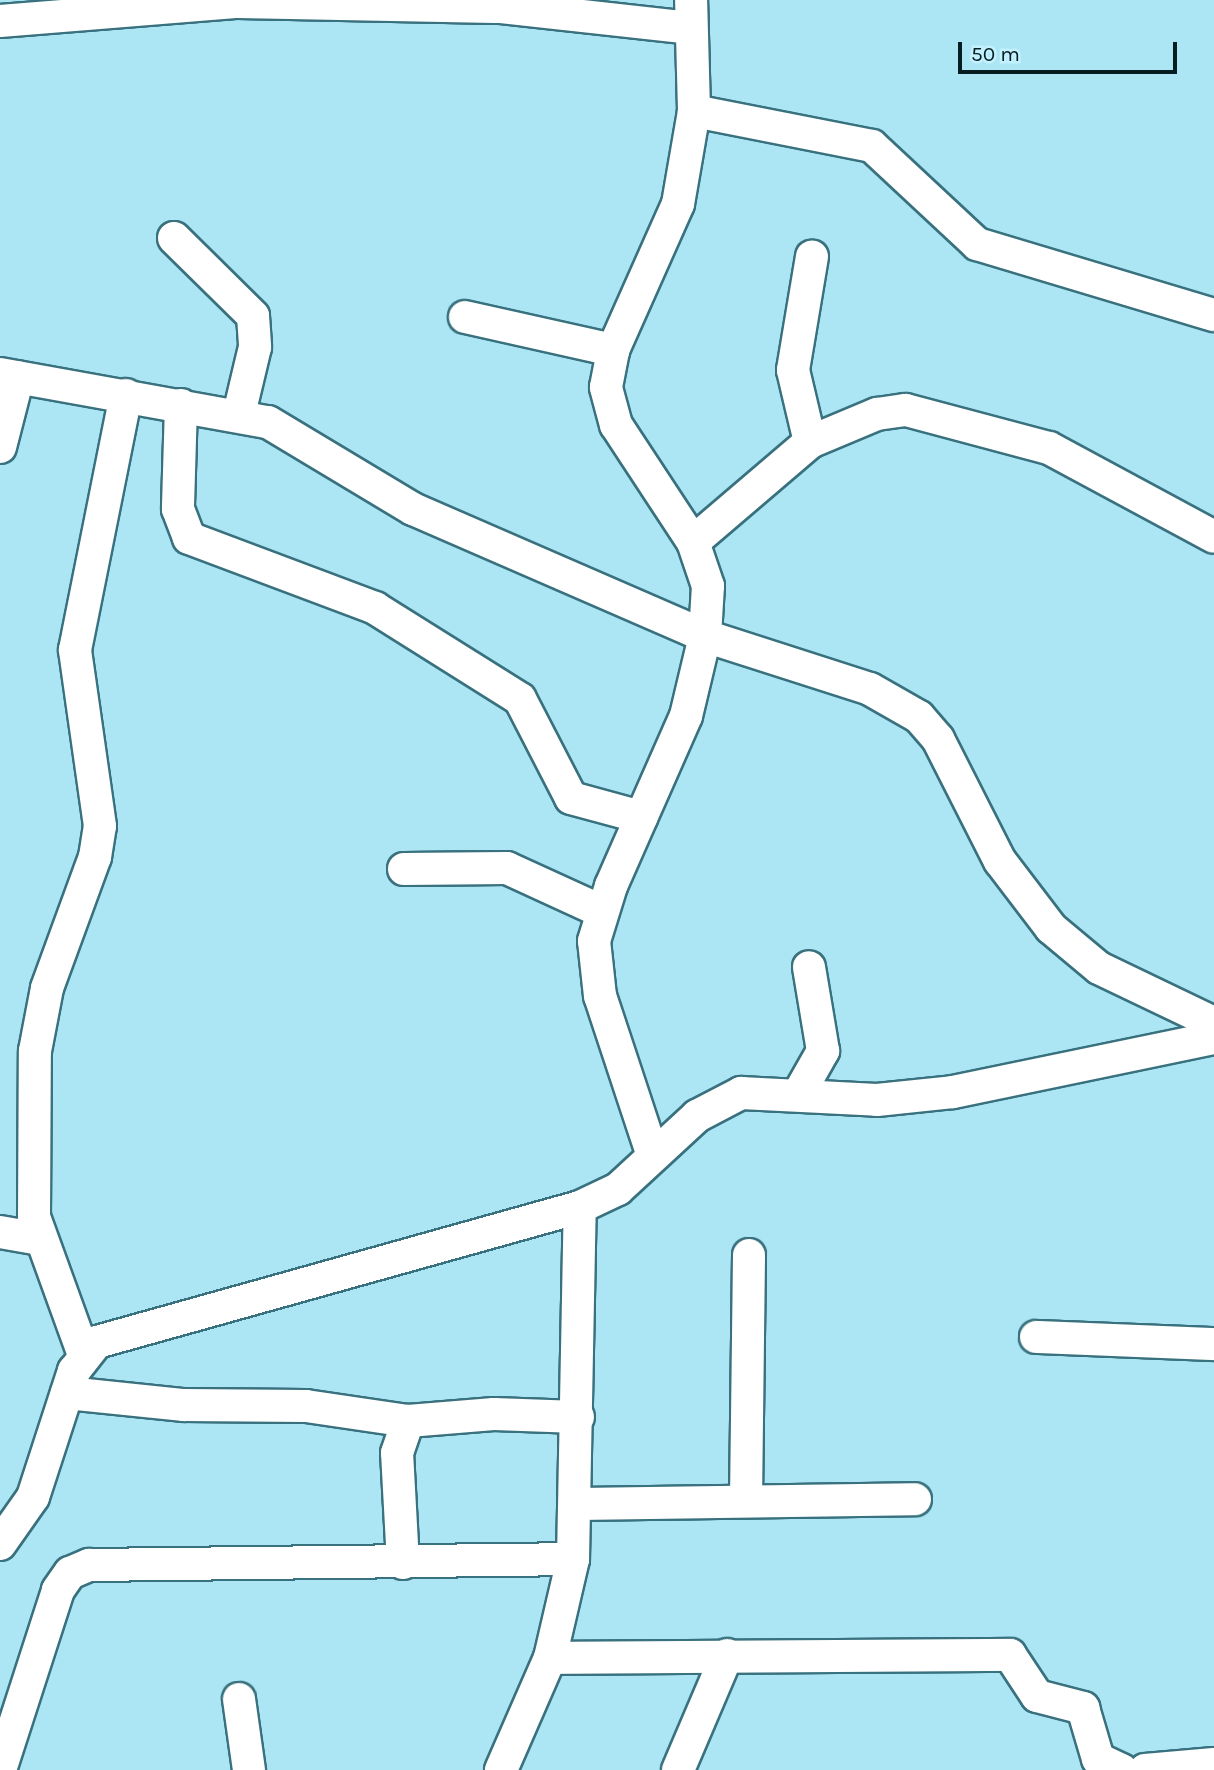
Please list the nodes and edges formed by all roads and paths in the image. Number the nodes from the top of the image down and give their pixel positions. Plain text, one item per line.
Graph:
1 (445, 3) edge
2 (690, 14) edge
3 (0, 21) edge
4 (694, 111) junction
5 (174, 238) dead end
6 (812, 257) dead end
7 (1214, 315) edge
8 (465, 317) dead end
9 (613, 350) junction
10 (9, 375) edge
11 (126, 395) junction
12 (181, 405) junction
13 (239, 414) junction
14 (810, 442) junction
15 (0, 447) edge
16 (1214, 537) edge
17 (693, 542) junction
18 (705, 636) junction
19 (641, 817) junction
20 (404, 869) dead end
21 (601, 911) junction
22 (809, 967) dead end
23 (1214, 1023) edge
24 (1214, 1038) edge
25 (798, 1095) junction
26 (652, 1153) junction
27 (580, 1207) junction
28 (0, 1231) edge
29 (38, 1239) junction
30 (749, 1255) dead end
31 (1037, 1338) dead end
32 (1214, 1344) edge
33 (84, 1355) junction
34 (67, 1392) junction
35 (578, 1417) junction
36 (408, 1421) junction
37 (915, 1499) dead end
38 (746, 1502) junction
39 (578, 1504) junction
40 (0, 1544) edge
41 (573, 1559) junction
42 (403, 1563) junction
43 (727, 1655) junction
44 (550, 1658) junction
45 (239, 1699) dead end
46 (2, 1748) edge
47 (1214, 1764) edge
48 (249, 1770) edge
49 (501, 1770) edge
50 (678, 1770) edge
51 (1122, 1770) edge
52 (1145, 1770) edge

1 - 2 street
1 - 3 street
2 - 4 street
4 - 7 street
4 - 9 street
5 - 13 street
6 - 14 street
8 - 9 street
9 - 17 street
10 - 11 street
10 - 15 street
11 - 12 street
11 - 29 street
12 - 13 street
12 - 19 street
13 - 18 street
14 - 16 street
14 - 17 street
17 - 18 street
18 - 19 street
18 - 23 street
19 - 21 street
20 - 21 street
21 - 26 street
22 - 25 street
24 - 25 street
25 - 26 street
26 - 27 street
27 - 33 street
27 - 35 street
28 - 29 street
29 - 33 street
30 - 38 street
31 - 32 street
33 - 34 street
34 - 36 street
34 - 40 street
35 - 36 street
35 - 39 street
36 - 42 street
37 - 38 street
38 - 39 street
39 - 41 street
41 - 42 street
41 - 44 street
42 - 46 street
43 - 44 street
43 - 50 street
43 - 51 street
44 - 49 street
45 - 48 street
47 - 52 street

